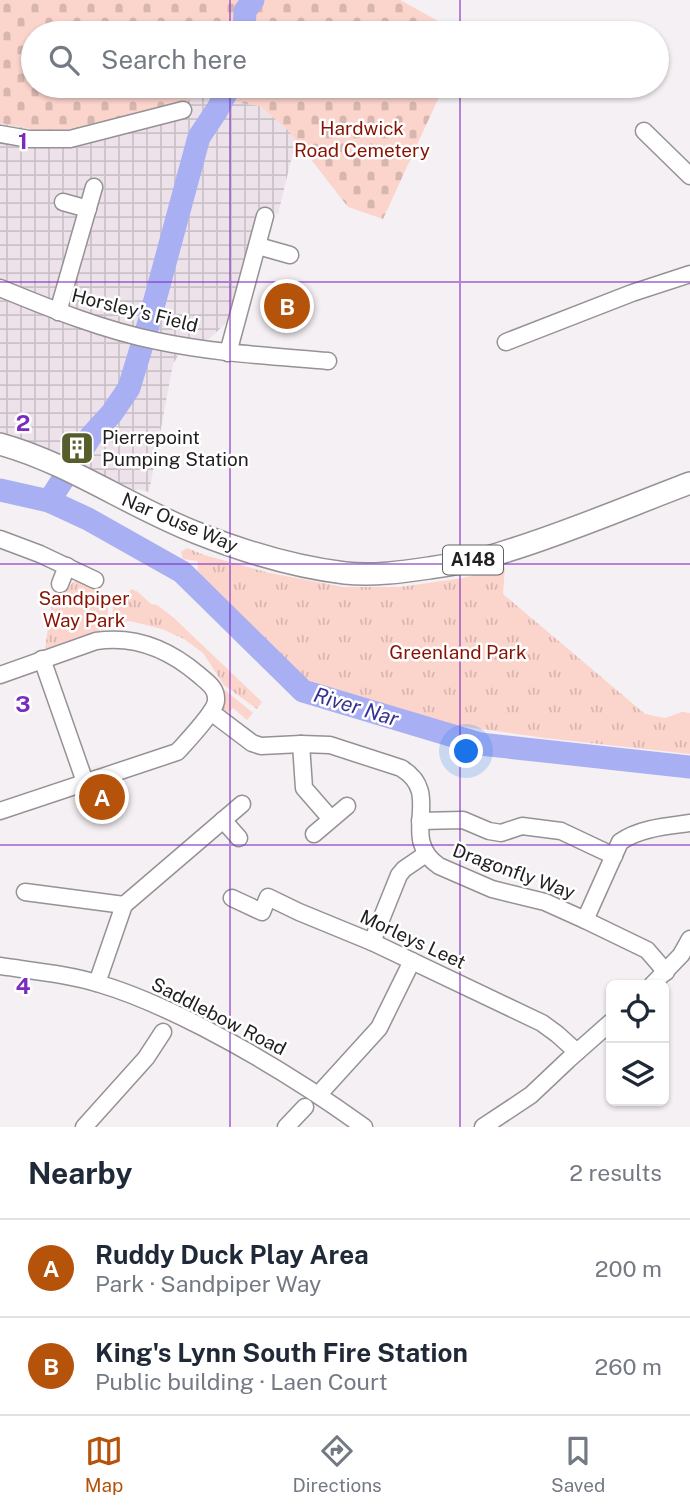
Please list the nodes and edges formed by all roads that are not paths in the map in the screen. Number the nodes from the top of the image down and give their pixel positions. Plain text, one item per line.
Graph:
1 (183, 110) dead end
2 (644, 131) dead end
3 (0, 134) edge
4 (690, 176) edge
5 (94, 187) dead end
6 (63, 202) dead end
7 (88, 209) junction
8 (265, 216) dead end
9 (258, 246) junction
10 (290, 255) dead end
11 (690, 274) edge
12 (0, 288) edge
13 (58, 312) junction
14 (506, 342) dead end
15 (228, 353) junction
16 (328, 360) dead end
17 (0, 444) edge
18 (690, 483) edge
19 (0, 539) edge
20 (67, 566) junction
21 (95, 580) dead end
22 (60, 584) dead end
23 (42, 659) junction
24 (0, 674) edge
25 (211, 712) junction
26 (300, 744) junction
27 (85, 782) junction
28 (242, 804) dead end
29 (347, 806) dead end
30 (0, 811) edge
31 (331, 819) junction
32 (223, 820) junction
33 (420, 821) junction
34 (690, 823) edge
35 (314, 834) dead end
36 (239, 838) dead end
37 (426, 854) junction
38 (614, 856) junction
39 (25, 892) dead end
40 (232, 898) dead end
41 (124, 905) junction
42 (585, 920) junction
43 (690, 939) edge
44 (372, 942) junction
45 (412, 961) junction
46 (0, 966) edge
47 (666, 972) junction
48 (657, 980) edge
49 (97, 983) junction
50 (606, 1026) edge
51 (163, 1032) dead end
52 (577, 1052) junction
53 (318, 1094) junction
54 (305, 1107) dead end
55 (84, 1127) edge
56 (286, 1127) edge
57 (364, 1127) edge
58 (483, 1127) edge

1 - 3 street
2 - 4 street
5 - 7 street, Horsley's Field
6 - 7 street
7 - 13 street, Horsley's Field
8 - 9 street
9 - 10 street
9 - 15 street
11 - 14 street
12 - 13 street, Horsley's Field
13 - 15 street, Horsley's Field
15 - 16 street, Horsley's Field
17 - 18 main road, Nar Ouse Way / A148
19 - 20 street
20 - 21 street
20 - 22 street
23 - 24 street
23 - 25 street
23 - 27 street
25 - 26 street, Dragonfly Way
25 - 27 street
26 - 31 street
26 - 33 street, Dragonfly Way
27 - 30 street
28 - 32 street
29 - 31 street
31 - 35 street
32 - 36 street
32 - 41 street
33 - 37 street, Dragonfly Way
33 - 38 street
34 - 38 street
37 - 42 street, Dragonfly Way
37 - 44 street
38 - 42 street
39 - 41 street
40 - 44 street, Morleys Leet
41 - 49 street
42 - 47 street, Dragonfly Way
43 - 47 street
44 - 45 street, Morleys Leet
45 - 52 street, Morleys Leet
45 - 53 street
46 - 49 street, Saddlebow Road
47 - 48 street
49 - 53 street, Saddlebow Road
50 - 52 street
51 - 55 street
52 - 58 street
53 - 57 street, Saddlebow Road
54 - 56 street

